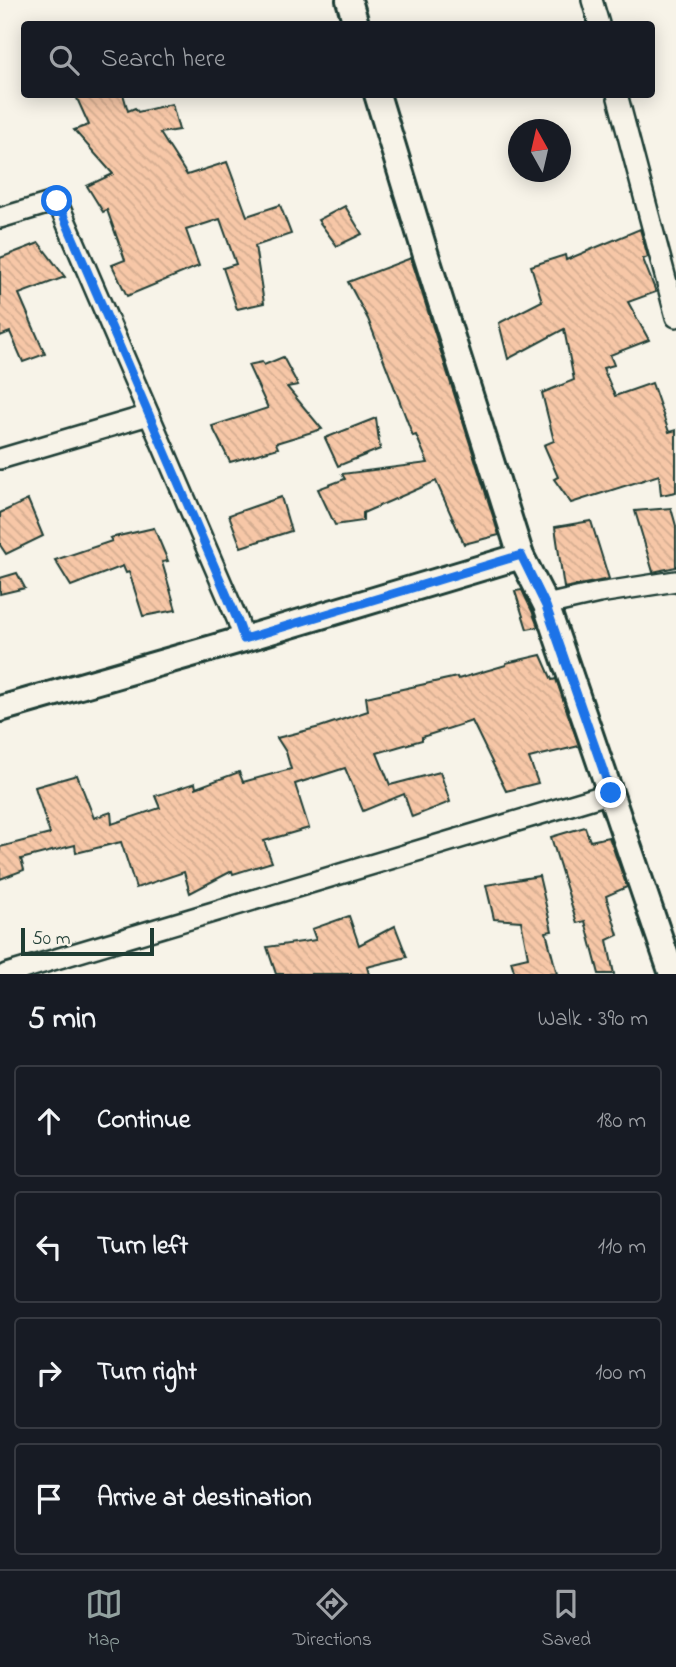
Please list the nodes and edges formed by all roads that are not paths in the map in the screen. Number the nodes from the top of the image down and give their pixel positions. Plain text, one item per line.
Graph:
1 (592, 0) edge
2 (598, 21) edge
3 (378, 98) edge
4 (618, 98) edge
5 (0, 218) edge
6 (676, 317) edge
7 (149, 415) junction
8 (0, 459) edge
9 (521, 555) junction
10 (676, 581) edge
11 (546, 606) junction
12 (244, 639) junction
13 (0, 709) edge
14 (611, 793) junction
15 (6, 974) edge
16 (672, 974) edge

1 - 2 street
3 - 9 street
4 - 6 street
5 - 7 street
7 - 8 street
7 - 12 street
9 - 11 street
9 - 12 street
10 - 11 street
11 - 14 street
12 - 13 street
14 - 15 street
14 - 16 street

